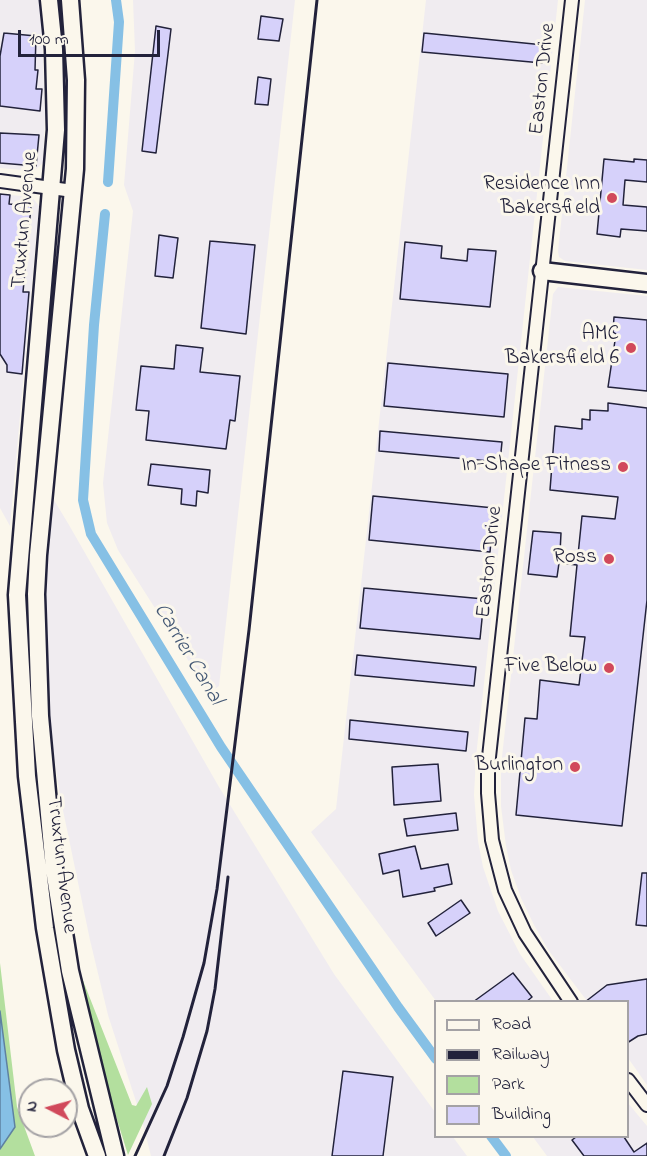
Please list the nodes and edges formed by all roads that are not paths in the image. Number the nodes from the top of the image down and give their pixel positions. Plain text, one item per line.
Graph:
1 (49, 0) edge
2 (572, 0) edge
3 (70, 3) edge
4 (0, 182) edge
5 (51, 188) junction
6 (73, 191) junction
7 (542, 271) junction
8 (647, 283) edge
9 (570, 1000) edge
10 (629, 1082) edge
11 (647, 1105) edge
12 (97, 1156) edge
13 (114, 1156) edge

1 - 5 main road, Truxtun Avenue
2 - 7 street, Easton Drive
3 - 6 main road, Truxtun Avenue
4 - 5 street
5 - 6 street
5 - 12 main road, Truxtun Avenue
6 - 13 main road, Truxtun Avenue
7 - 8 main road
7 - 9 street, Easton Drive
10 - 11 street

